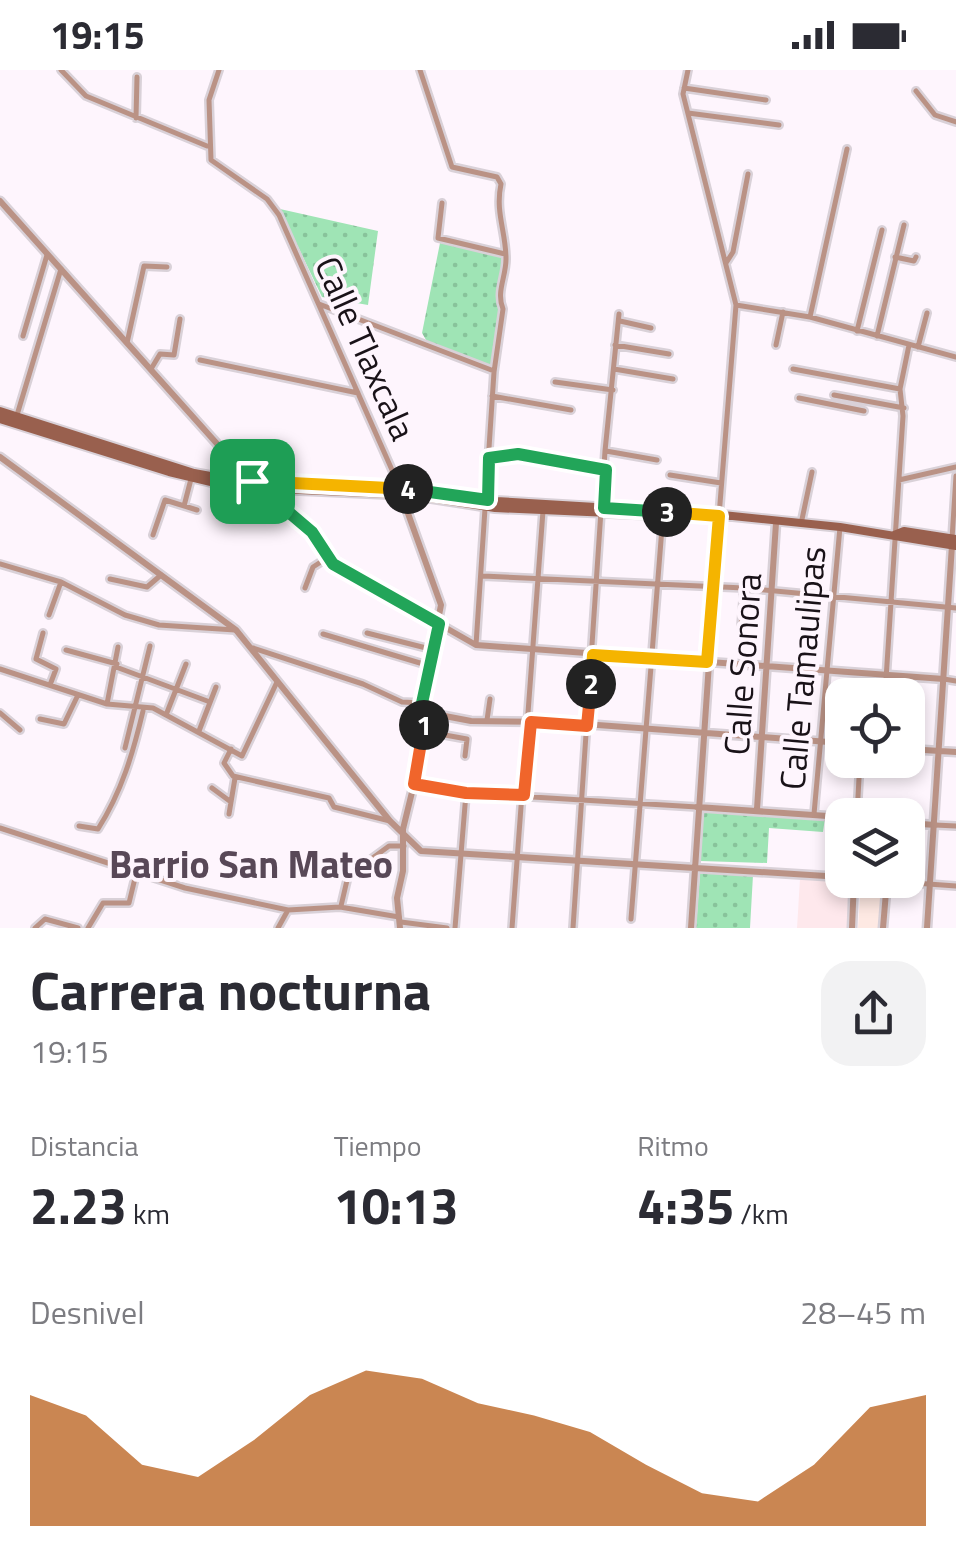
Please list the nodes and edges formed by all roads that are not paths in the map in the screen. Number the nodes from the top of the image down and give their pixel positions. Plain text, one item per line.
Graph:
1 (61, 70) edge
2 (219, 70) edge
3 (420, 70) edge
4 (688, 70) edge
5 (137, 77) dead end
6 (684, 88) junction
7 (916, 92) dead end
8 (766, 100) dead end
9 (688, 114) junction
10 (136, 118) junction
11 (956, 122) edge
12 (780, 124) dead end
13 (208, 146) junction
14 (848, 149) dead end
15 (748, 174) dead end
16 (0, 201) edge
17 (442, 203) dead end
18 (904, 225) dead end
19 (882, 230) dead end
20 (47, 255) junction
21 (506, 256) junction
22 (895, 257) junction
23 (916, 257) dead end
24 (726, 263) junction
25 (167, 267) dead end
26 (61, 269) junction
27 (319, 304) junction
28 (736, 305) junction
29 (783, 312) junction
30 (928, 313) dead end
31 (810, 317) junction
32 (180, 319) dead end
33 (651, 328) dead end
34 (857, 331) junction
35 (23, 336) dead end
36 (877, 336) junction
37 (127, 343) junction
38 (616, 345) junction
39 (776, 345) dead end
40 (909, 345) junction
41 (918, 347) junction
42 (669, 354) dead end
43 (956, 357) edge
44 (200, 360) dead end
45 (150, 369) junction
46 (793, 369) dead end
47 (614, 370) junction
48 (494, 372) junction
49 (673, 380) dead end
50 (555, 382) dead end
51 (900, 389) junction
52 (613, 390) junction
53 (359, 393) junction
54 (834, 394) dead end
55 (492, 396) junction
56 (846, 397) junction
57 (799, 398) dead end
58 (845, 407) junction
59 (904, 408) junction
60 (571, 410) dead end
61 (0, 411) edge
62 (864, 411) dead end
63 (16, 416) junction
64 (0, 419) edge
65 (605, 451) junction
66 (0, 457) edge
67 (489, 458) junction
68 (657, 460) dead end
69 (956, 466) edge
70 (606, 470) junction
71 (812, 472) dead end
72 (670, 475) dead end
73 (956, 476) edge
74 (191, 479) junction
75 (899, 480) junction
76 (252, 481) junction
77 (721, 483) junction
78 (260, 489) junction
79 (400, 491) junction
80 (487, 504) junction
81 (184, 506) junction
82 (543, 506) junction
83 (197, 510) dead end
84 (603, 511) junction
85 (663, 515) junction
86 (722, 518) junction
87 (776, 523) junction
88 (801, 524) junction
89 (840, 527) junction
90 (153, 535) dead end
91 (894, 535) junction
92 (954, 543) edge
93 (328, 558) junction
94 (0, 564) edge
95 (160, 575) junction
96 (483, 576) junction
97 (110, 579) dead end
98 (540, 580) junction
99 (61, 582) junction
100 (597, 584) junction
101 (657, 587) junction
102 (305, 588) dead end
103 (714, 588) junction
104 (744, 588) junction
105 (773, 592) junction
106 (832, 596) junction
107 (892, 603) junction
108 (946, 606) junction
109 (956, 608) edge
110 (49, 615) dead end
111 (439, 624) junction
112 (742, 627) dead end
113 (236, 630) junction
114 (366, 633) dead end
115 (43, 634) dead end
116 (323, 634) dead end
117 (476, 645) junction
118 (150, 646) dead end
119 (118, 647) dead end
120 (253, 648) junction
121 (66, 650) dead end
122 (434, 650) junction
123 (535, 651) junction
124 (593, 655) junction
125 (650, 659) junction
126 (707, 662) junction
127 (186, 664) dead end
128 (116, 665) junction
129 (430, 666) junction
130 (767, 666) junction
131 (826, 669) junction
132 (0, 670) edge
133 (887, 673) junction
134 (142, 676) junction
135 (886, 678) edge
136 (944, 679) junction
137 (278, 680) junction
138 (956, 681) edge
139 (50, 686) junction
140 (176, 688) junction
141 (216, 688) dead end
142 (78, 696) junction
143 (490, 699) dead end
144 (210, 702) junction
145 (108, 704) junction
146 (423, 707) junction
147 (134, 710) junction
148 (143, 710) junction
149 (0, 713) edge
150 (166, 715) junction
151 (40, 719) dead end
152 (487, 721) junction
153 (531, 722) junction
154 (587, 726) junction
155 (645, 728) junction
156 (20, 730) dead end
157 (198, 730) junction
158 (423, 731) junction
159 (702, 733) junction
160 (763, 736) junction
161 (820, 740) junction
162 (825, 741) edge
163 (125, 748) dead end
164 (231, 749) junction
165 (925, 750) edge
166 (941, 750) junction
167 (956, 752) edge
168 (465, 756) dead end
169 (233, 776) junction
170 (414, 784) junction
171 (212, 788) dead end
172 (466, 793) junction
173 (524, 795) junction
174 (584, 800) junction
175 (232, 802) junction
176 (640, 802) junction
177 (696, 807) junction
178 (756, 809) junction
179 (229, 814) dead end
180 (814, 814) junction
181 (825, 815) edge
182 (390, 822) junction
183 (925, 824) edge
184 (934, 825) junction
185 (79, 826) dead end
186 (956, 826) edge
187 (0, 828) edge
188 (403, 834) junction
189 (404, 846) junction
190 (462, 854) junction
191 (519, 858) junction
192 (578, 862) junction
193 (636, 865) junction
194 (694, 870) junction
195 (136, 874) junction
196 (825, 876) edge
197 (925, 884) edge
198 (930, 884) junction
199 (956, 886) edge
200 (853, 898) edge
201 (886, 898) edge
202 (340, 907) junction
203 (288, 910) junction
204 (631, 918) dead end
205 (400, 922) edge
206 (35, 928) edge
207 (78, 928) edge
208 (88, 928) edge
209 (278, 928) edge
210 (451, 928) edge
211 (512, 928) edge
212 (573, 928) edge
213 (691, 928) edge
214 (852, 928) edge
215 (883, 928) edge
216 (928, 928) edge

1 - 10 street
2 - 13 street
3 - 21 street
4 - 6 street
5 - 10 street
6 - 8 street
6 - 9 street
7 - 11 street
9 - 12 street
9 - 24 street
10 - 13 street
13 - 27 street, Calle Tlaxcala
14 - 31 street
15 - 24 street
16 - 20 street
17 - 21 street
18 - 22 street
19 - 34 street
20 - 26 street
20 - 35 street
21 - 48 street
22 - 23 street
22 - 36 street
24 - 28 street
25 - 37 street
26 - 37 street
26 - 63 street
27 - 48 street
27 - 53 street, Calle Tlaxcala
28 - 29 street
28 - 77 street
29 - 31 street
29 - 39 street
30 - 41 street
31 - 34 street
32 - 45 street
33 - 38 street
34 - 36 street
36 - 40 street
37 - 45 street
38 - 42 street
38 - 47 street
40 - 41 street
40 - 51 street
41 - 43 street
44 - 53 street
45 - 76 street
46 - 51 street
47 - 49 street
47 - 52 street
48 - 55 street
50 - 52 street
51 - 59 street
52 - 65 street
53 - 79 street, Calle Tlaxcala
54 - 56 street
55 - 60 street
55 - 67 street
56 - 58 street
56 - 59 street
57 - 58 street
58 - 62 street
59 - 75 street
61 - 63 main road
63 - 76 main road
64 - 74 main road
65 - 68 street
65 - 70 street
66 - 95 street
67 - 70 street
67 - 80 street
69 - 75 street
70 - 84 street
71 - 88 street
72 - 77 street
73 - 92 street
74 - 78 main road
74 - 81 street
75 - 91 street
76 - 78 street
76 - 79 main road
77 - 86 street
78 - 79 main road
78 - 93 street
79 - 80 main road
79 - 111 street, Calle Tlaxcala
80 - 82 main road
80 - 96 street
81 - 83 street
81 - 90 street
82 - 84 main road
82 - 98 street
84 - 85 main road
84 - 100 street
85 - 86 main road
85 - 101 street
86 - 87 main road
86 - 103 street
87 - 88 main road
87 - 105 street, Calle Sonora
88 - 89 main road
89 - 91 main road
89 - 106 street, Calle Tamaulipas
91 - 92 main road
91 - 107 street
92 - 108 street
93 - 102 street
93 - 111 street
94 - 99 street
95 - 97 street
95 - 113 street
96 - 98 street
96 - 117 street
98 - 100 street
98 - 123 street
99 - 110 street
99 - 113 street
100 - 101 street
100 - 124 street
101 - 103 street
101 - 125 street
103 - 104 street
103 - 126 street
104 - 105 street
104 - 112 street
105 - 106 street
105 - 130 street, Calle Sonora
106 - 107 street
106 - 131 street, Calle Tamaulipas
107 - 108 street
107 - 133 street
108 - 109 street
108 - 136 street
111 - 117 street
111 - 122 street, Calle Tlaxcala
113 - 120 street
114 - 122 street
115 - 139 street
116 - 129 street
117 - 123 street
118 - 134 street
119 - 128 street
120 - 137 street
120 - 146 street
121 - 128 street
122 - 129 street, Calle Tlaxcala
123 - 124 street
123 - 153 street
124 - 125 street
124 - 154 street
125 - 126 street
125 - 155 street
126 - 130 street
126 - 159 street
127 - 140 street
128 - 134 street
128 - 145 street
129 - 146 street, Calle Tlaxcala
130 - 131 street
130 - 160 street, Calle Sonora
131 - 133 street
131 - 161 street, Calle Tamaulipas
132 - 139 street
133 - 135 street
133 - 136 street
134 - 140 street
134 - 147 street
136 - 138 street
136 - 166 street
137 - 164 street
137 - 182 street
139 - 142 street
140 - 144 street
140 - 150 street
141 - 144 street
142 - 145 street
142 - 151 street
143 - 152 street
144 - 157 street
145 - 147 street
146 - 152 street
146 - 158 street, Calle Tlaxcala
147 - 148 street
147 - 163 street
148 - 150 street
148 - 185 street
149 - 156 street
150 - 157 street
152 - 153 street
153 - 154 street
153 - 173 street
154 - 155 street
154 - 174 street
155 - 159 street
155 - 176 street
157 - 164 street
158 - 168 street
158 - 170 street, Calle Tlaxcala
159 - 160 street
159 - 177 street
160 - 161 street
160 - 178 street, Calle Sonora
161 - 162 street
161 - 180 street, Calle Tamaulipas
164 - 169 street
165 - 166 street
166 - 167 street
166 - 184 street
169 - 175 street
169 - 182 street
170 - 172 street
170 - 188 street, Calle Tlaxcala
171 - 175 street
172 - 173 street
172 - 190 street
173 - 174 street
173 - 191 street
174 - 176 street
174 - 192 street
175 - 179 street
176 - 177 street
176 - 193 street
177 - 178 street
177 - 194 street
178 - 180 street
180 - 181 street
182 - 188 street
183 - 184 street
184 - 186 street
184 - 198 street
187 - 195 street
188 - 189 street, Calle Tlaxcala
188 - 190 street
189 - 202 street
189 - 205 street, Calle Tlaxcala
190 - 191 street
190 - 210 street
191 - 192 street
191 - 211 street
192 - 193 street
192 - 212 street
193 - 194 street
193 - 204 street
194 - 196 street
194 - 213 street
195 - 203 street
195 - 208 street
197 - 198 street
198 - 199 street
198 - 216 street
200 - 214 street
201 - 215 street
202 - 203 street
202 - 205 street
203 - 209 street
205 - 210 street
206 - 207 street

